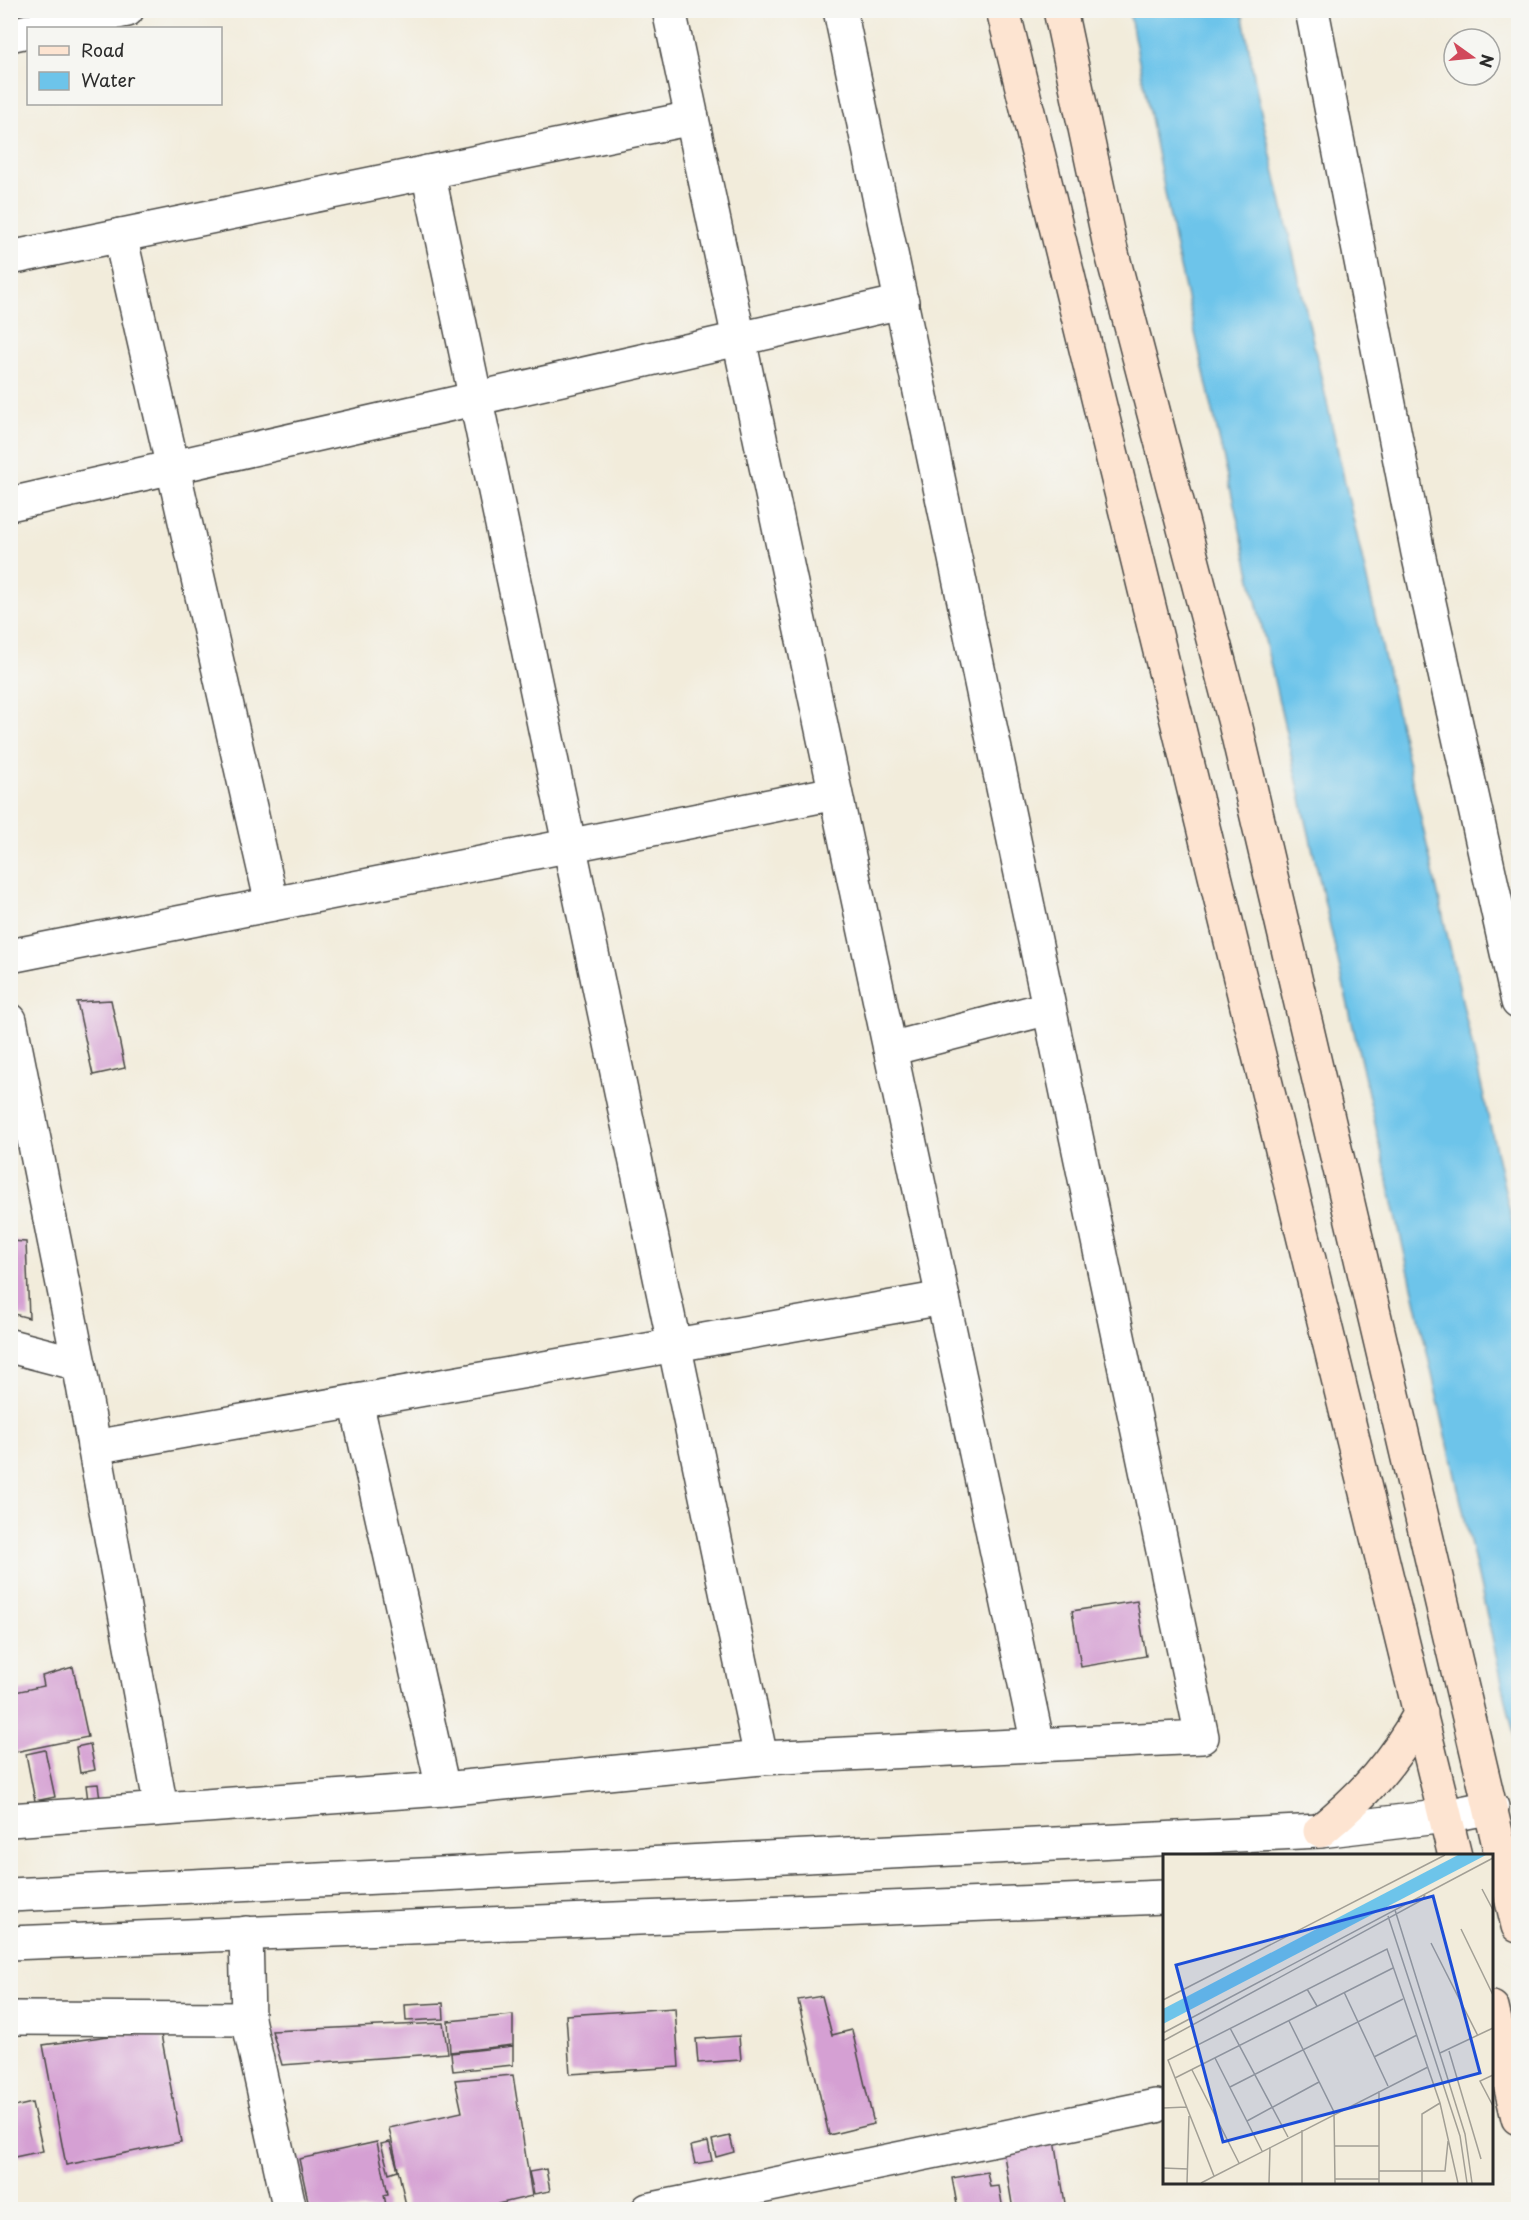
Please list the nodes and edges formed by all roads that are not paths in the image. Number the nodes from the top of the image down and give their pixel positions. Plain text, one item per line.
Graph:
1 (127, 10) edge
2 (669, 10) edge
3 (840, 10) edge
4 (1003, 10) edge
5 (1060, 10) edge
6 (1312, 10) edge
7 (45, 27) edge
8 (27, 31) edge
9 (10, 34) edge
10 (692, 118) junction
11 (428, 172) junction
12 (120, 235) junction
13 (10, 258) edge
14 (902, 302) junction
15 (739, 339) junction
16 (475, 399) junction
17 (173, 468) junction
18 (10, 504) edge
19 (835, 793) junction
20 (569, 845) junction
21 (272, 904) junction
22 (10, 956) edge
23 (1518, 1002) edge
24 (1049, 1008) junction
25 (10, 1020) edge
26 (890, 1049) junction
27 (943, 1298) junction
28 (674, 1345) junction
29 (10, 1346) edge
30 (79, 1364) junction
31 (356, 1401) junction
32 (94, 1447) junction
33 (1421, 1713) junction
34 (1038, 1745) junction
35 (761, 1758) junction
36 (443, 1790) junction
37 (1492, 1807) junction
38 (161, 1808) junction
39 (1446, 1816) junction
40 (10, 1820) edge
41 (1320, 1831) junction
42 (1455, 1854) edge
43 (1500, 1884) edge
44 (10, 1895) edge
45 (1163, 1897) edge
46 (1518, 1926) edge
47 (246, 1934) junction
48 (10, 1943) edge
49 (1493, 2016) edge
50 (10, 2018) edge
51 (248, 2019) junction
52 (1156, 2106) dead end
53 (1518, 2118) edge
54 (290, 2210) edge
55 (648, 2210) edge

1 - 7 street
2 - 10 street
3 - 14 street
4 - 33 main road
5 - 37 main road
6 - 23 street
8 - 9 street
10 - 11 street
10 - 15 street
11 - 12 street
11 - 16 street
12 - 13 street
12 - 17 street
14 - 15 street
14 - 24 street
15 - 16 street
15 - 19 street
16 - 17 street
16 - 20 street
17 - 18 street
17 - 21 street
19 - 20 street
19 - 26 street
20 - 21 street
20 - 28 street
21 - 22 street
24 - 26 street
24 - 34 street
25 - 30 street
26 - 27 street
27 - 28 street
27 - 34 street
28 - 31 street
28 - 35 street
29 - 30 street
30 - 32 street
31 - 32 street
31 - 36 street
32 - 38 street
33 - 39 main road
33 - 41 main road
34 - 35 street
35 - 36 street
36 - 38 street
37 - 39 street
37 - 43 main road
38 - 40 street
39 - 41 street
39 - 42 main road
41 - 44 street
43 - 46 main road
45 - 47 street
47 - 48 street
47 - 51 street
49 - 53 main road
50 - 51 street
51 - 54 street
52 - 55 street

